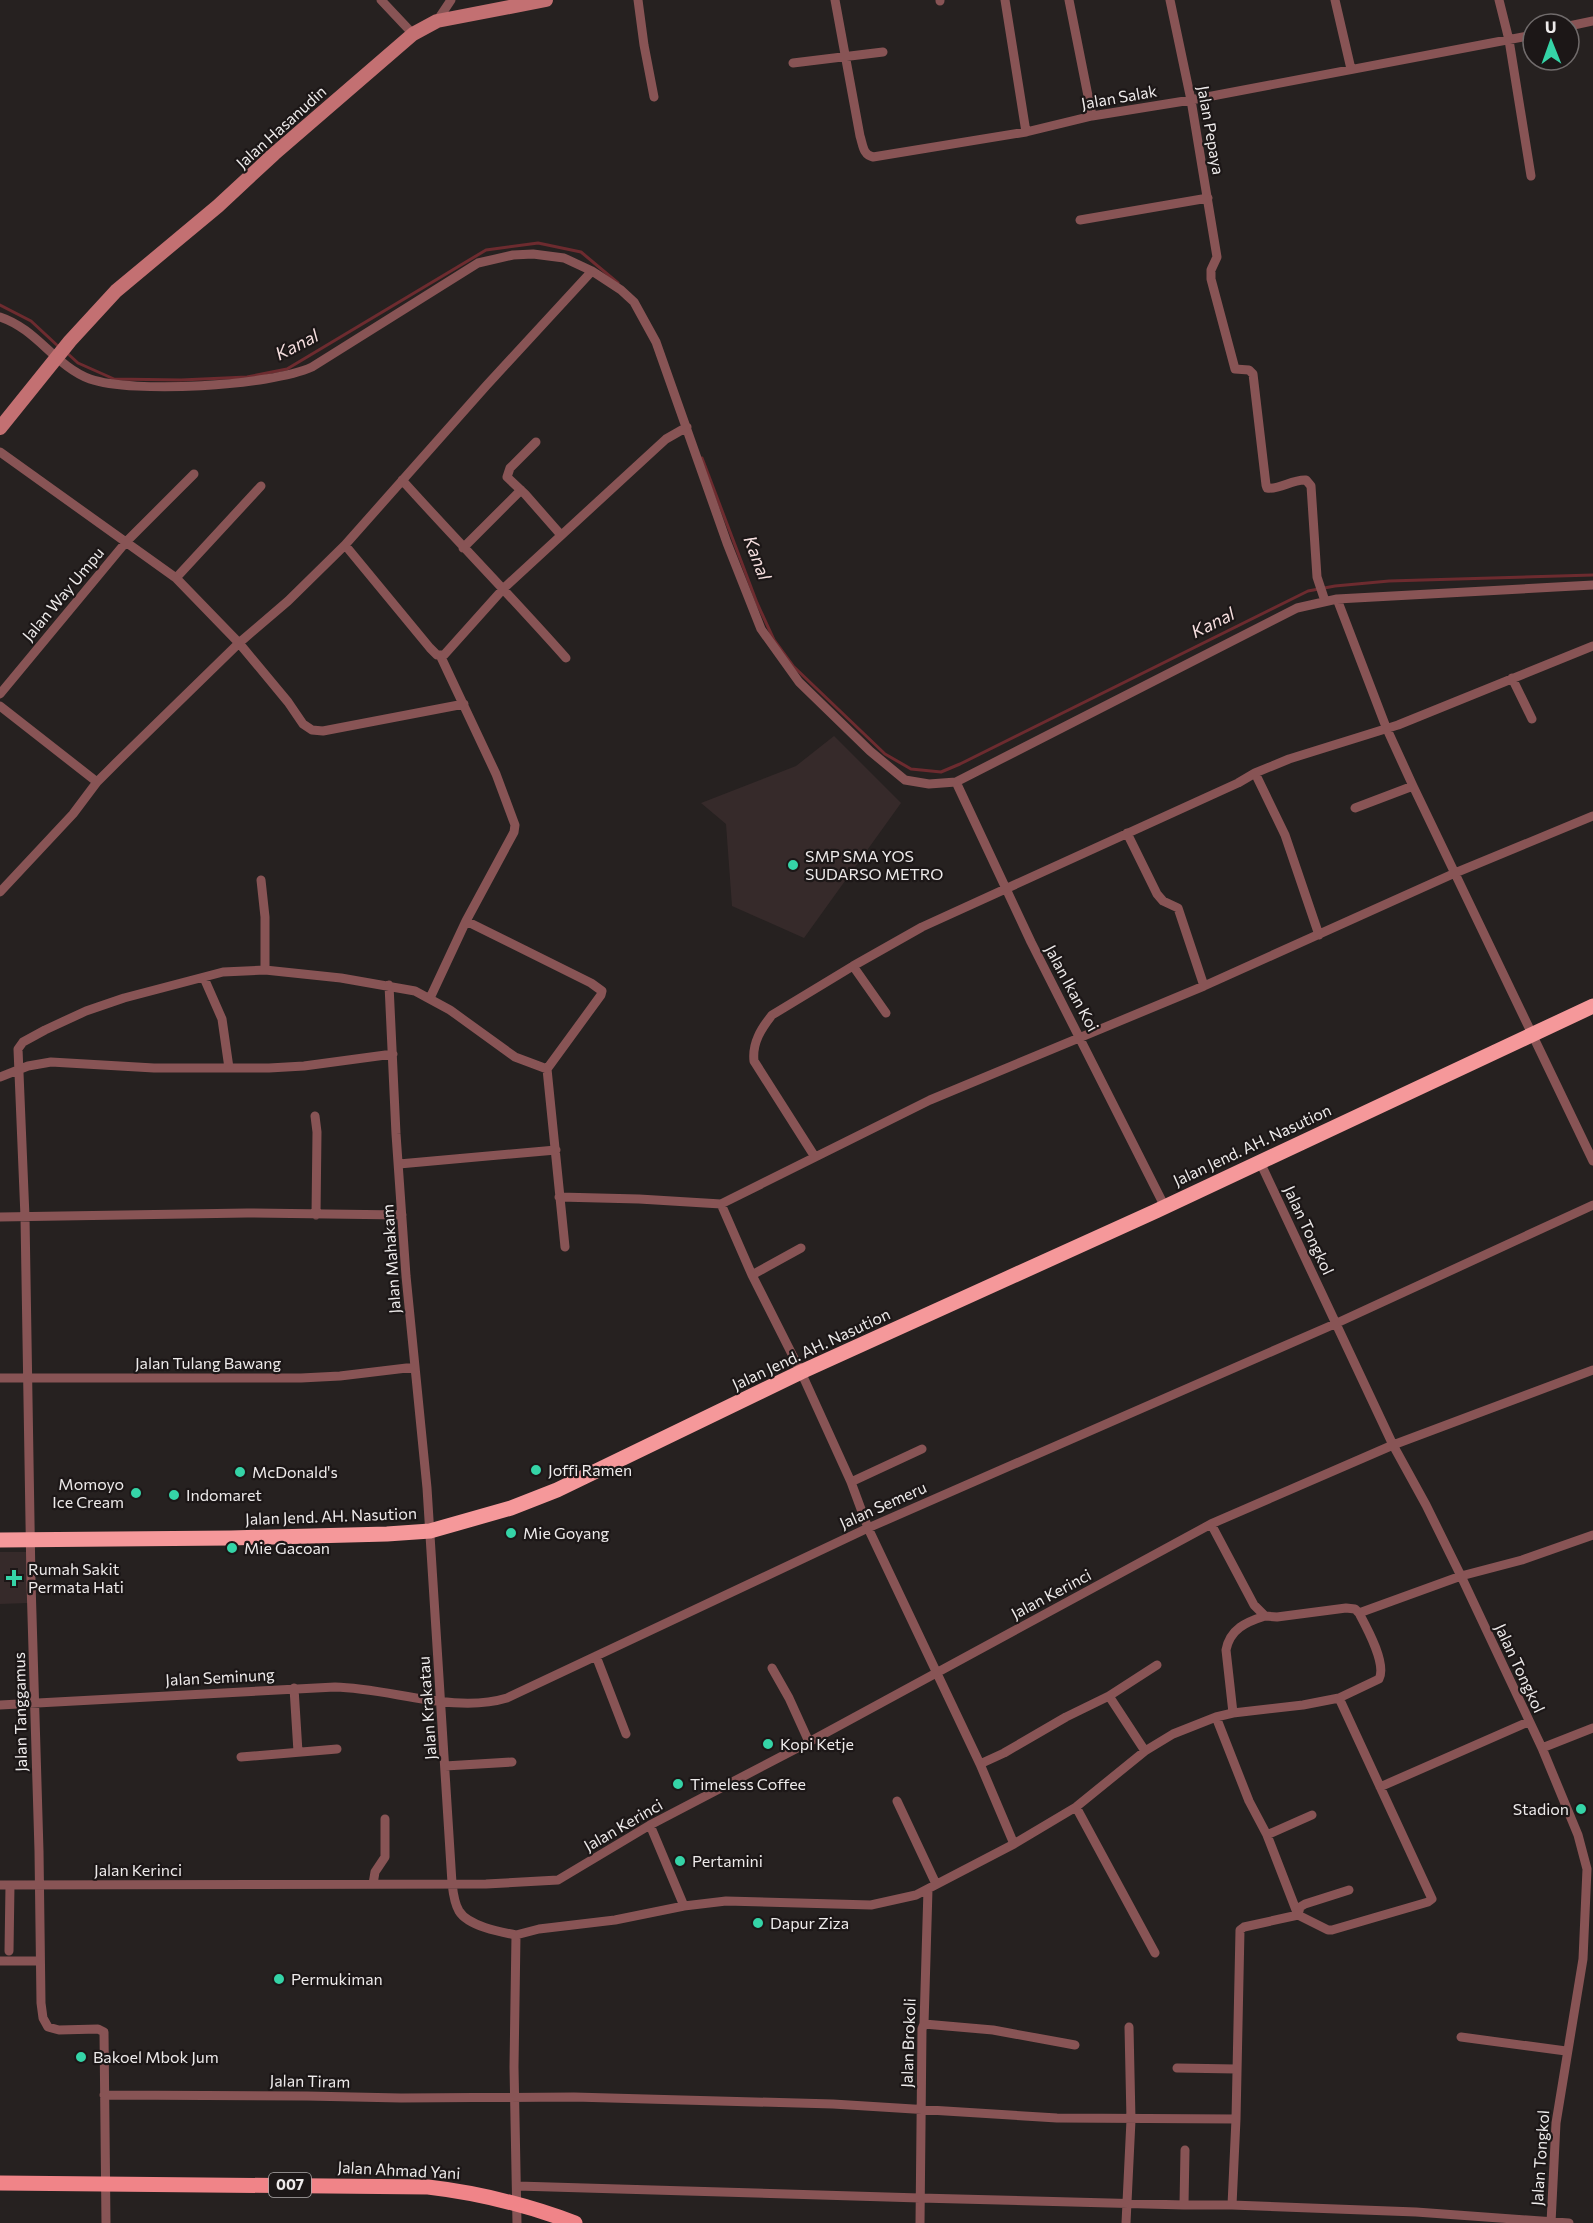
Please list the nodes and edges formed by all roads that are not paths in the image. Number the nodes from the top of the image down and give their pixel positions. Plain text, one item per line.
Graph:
1 (381, 0) edge
2 (451, 0) edge
3 (546, 0) edge
4 (638, 0) edge
5 (835, 0) edge
6 (1005, 0) edge
7 (1069, 0) edge
8 (1170, 0) edge
9 (1335, 0) edge
10 (1499, 0) edge
11 (436, 21) junction
12 (413, 34) junction
13 (1521, 38) edge
14 (1509, 40) junction
15 (883, 52) dead end
16 (844, 56) junction
17 (793, 63) dead end
18 (1351, 69) junction
19 (654, 97) dead end
20 (1191, 100) junction
21 (1092, 116) junction
22 (1026, 132) junction
23 (1531, 176) dead end
24 (1208, 198) junction
25 (1080, 220) dead end
26 (592, 271) junction
27 (0, 317) edge
28 (59, 356) junction
29 (687, 427) junction
30 (0, 428) edge
31 (536, 442) dead end
32 (0, 452) edge
33 (194, 474) dead end
34 (402, 480) junction
35 (261, 486) dead end
36 (521, 490) junction
37 (561, 535) junction
38 (126, 542) junction
39 (345, 545) junction
40 (463, 548) junction
41 (176, 578) junction
42 (1593, 585) edge
43 (504, 588) junction
44 (1325, 599) junction
45 (1337, 599) junction
46 (239, 643) junction
47 (1593, 646) edge
48 (440, 655) junction
49 (566, 658) dead end
50 (1512, 678) junction
51 (0, 694) edge
52 (464, 704) junction
53 (0, 706) edge
54 (1532, 719) dead end
55 (1386, 728) junction
56 (1255, 773) junction
57 (97, 782) junction
58 (956, 782) junction
59 (1413, 786) junction
60 (1355, 808) dead end
61 (1593, 816) edge
62 (1127, 833) junction
63 (1455, 873) junction
64 (261, 880) dead end
65 (1005, 889) junction
66 (0, 892) edge
67 (466, 921) junction
68 (1319, 935) junction
69 (853, 966) junction
70 (265, 970) junction
71 (204, 978) junction
72 (389, 985) junction
73 (1204, 986) junction
74 (430, 998) junction
75 (1593, 1006) edge
76 (886, 1013) dead end
77 (1080, 1036) junction
78 (1532, 1036) junction
79 (393, 1054) junction
80 (230, 1068) junction
81 (19, 1069) junction
82 (547, 1069) junction
83 (0, 1077) edge
84 (315, 1116) dead end
85 (556, 1150) junction
86 (815, 1157) junction
87 (1593, 1161) edge
88 (1260, 1162) junction
89 (399, 1164) junction
90 (559, 1197) junction
91 (722, 1204) junction
92 (1593, 1205) edge
93 (1165, 1206) junction
94 (316, 1215) junction
95 (402, 1215) junction
96 (0, 1217) edge
97 (25, 1217) junction
98 (565, 1247) dead end
99 (801, 1248) dead end
100 (752, 1275) junction
101 (1337, 1323) junction
102 (415, 1367) junction
103 (1593, 1370) edge
104 (801, 1372) junction
105 (0, 1378) edge
106 (27, 1378) junction
107 (1393, 1445) junction
108 (922, 1449) dead end
109 (851, 1482) junction
110 (1211, 1524) junction
111 (868, 1528) junction
112 (430, 1531) junction
113 (1593, 1535) edge
114 (0, 1539) edge
115 (31, 1539) junction
116 (1461, 1576) junction
117 (1359, 1613) junction
118 (1265, 1616) junction
119 (596, 1656) junction
120 (1157, 1665) dead end
121 (772, 1668) dead end
122 (937, 1671) junction
123 (294, 1688) junction
124 (1109, 1696) junction
125 (1339, 1698) junction
126 (442, 1701) junction
127 (35, 1703) junction
128 (0, 1705) edge
129 (1233, 1713) junction
130 (1216, 1717) junction
131 (1528, 1722) junction
132 (1593, 1728) edge
133 (626, 1734) dead end
134 (809, 1742) junction
135 (1542, 1748) junction
136 (337, 1749) dead end
137 (1145, 1751) junction
138 (298, 1752) junction
139 (241, 1757) dead end
140 (512, 1762) dead end
141 (980, 1764) junction
142 (445, 1766) junction
143 (1380, 1787) junction
144 (897, 1801) dead end
145 (1076, 1807) junction
146 (1312, 1815) dead end
147 (385, 1819) dead end
148 (650, 1825) junction
149 (1267, 1835) junction
150 (1014, 1844) junction
151 (1590, 1869) edge
152 (452, 1883) junction
153 (373, 1884) junction
154 (5, 1885) edge
155 (40, 1885) junction
156 (932, 1886) junction
157 (1349, 1890) dead end
158 (684, 1906) junction
159 (1298, 1915) junction
160 (516, 1935) junction
161 (9, 1951) dead end
162 (1155, 1953) dead end
163 (1588, 1959) edge
164 (0, 1961) edge
165 (40, 1961) junction
166 (924, 2024) junction
167 (1129, 2027) dead end
168 (1461, 2037) dead end
169 (1075, 2045) dead end
170 (1566, 2051) junction
171 (1177, 2068) dead end
172 (1236, 2069) junction
173 (104, 2095) junction
174 (515, 2097) junction
175 (921, 2109) junction
176 (1236, 2119) junction
177 (1131, 2120) junction
178 (1185, 2150) dead end
179 (0, 2183) edge
180 (105, 2185) junction
181 (517, 2186) junction
182 (920, 2198) junction
183 (517, 2202) junction
184 (1125, 2203) junction
185 (1184, 2205) junction
186 (1232, 2205) junction
187 (1551, 2222) edge
188 (106, 2223) edge
189 (517, 2223) edge
190 (575, 2223) edge
191 (921, 2223) edge
192 (1126, 2223) edge
193 (1569, 2223) edge

1 - 12 street
2 - 11 street
3 - 11 main road, Jalan Hasanudin
4 - 19 street
5 - 16 street, Jalan Salak
6 - 22 street
7 - 21 street
8 - 20 street, Jalan Pepaya
9 - 18 street
10 - 14 street
11 - 12 main road, Jalan Hasanudin
12 - 28 main road, Jalan Hasanudin
13 - 14 street, Jalan Salak
14 - 18 street, Jalan Salak
14 - 23 street
15 - 16 street
16 - 17 street
16 - 22 street, Jalan Salak
18 - 20 street, Jalan Salak
20 - 21 street, Jalan Salak
20 - 24 street, Jalan Pepaya
21 - 22 street, Jalan Salak
24 - 25 street
24 - 44 street, Jalan Pepaya
26 - 28 street
26 - 29 street
26 - 34 street
27 - 28 street
28 - 30 main road
29 - 37 street
29 - 58 street
31 - 36 street
32 - 38 street
33 - 38 street, Jalan Way Umpu
34 - 39 street
34 - 40 street
35 - 41 street
36 - 37 street
36 - 40 street
37 - 43 street
38 - 41 street
38 - 51 street, Jalan Way Umpu
39 - 46 street
39 - 48 street
40 - 43 street
41 - 46 street
42 - 45 street
43 - 48 street
43 - 49 street
44 - 45 street
44 - 58 street
45 - 55 street
46 - 52 street
46 - 57 street
47 - 50 street
48 - 52 street
50 - 54 street
50 - 55 street
52 - 67 street
53 - 57 street
55 - 56 street
55 - 59 street
56 - 62 street
56 - 68 street
57 - 66 street
58 - 65 street, Jalan Ikan Koi
59 - 60 street
59 - 63 street
61 - 63 street
62 - 65 street
62 - 73 street
63 - 68 street
63 - 78 street
64 - 70 street
65 - 69 street
65 - 77 street, Jalan Ikan Koi
67 - 74 street
67 - 82 street
68 - 73 street
69 - 76 street
69 - 86 street
70 - 71 street
70 - 72 street
71 - 80 street
71 - 81 street, Jalan Tanggamus
72 - 74 street
72 - 79 street, Jalan Mahakam
73 - 77 street
74 - 82 street
75 - 78 highway, Jalan Jend. AH. Nasution
77 - 86 street
77 - 93 street, Jalan Ikan Koi
78 - 87 street
78 - 88 highway, Jalan Jend. AH. Nasution
79 - 80 street
79 - 89 street, Jalan Mahakam
80 - 81 street
81 - 83 street
81 - 97 street, Jalan Tanggamus
82 - 85 street
84 - 94 street
85 - 89 street
85 - 90 street
86 - 91 street
88 - 93 highway, Jalan Jend. AH. Nasution
88 - 101 street, Jalan Tongkol
89 - 95 street, Jalan Mahakam
90 - 91 street
90 - 98 street
91 - 100 street
92 - 101 street, Jalan Semeru
93 - 104 highway, Jalan Jend. AH. Nasution
94 - 95 street
94 - 97 street
95 - 102 street, Jalan Mahakam
96 - 97 street
97 - 106 street, Jalan Tanggamus
99 - 100 street
100 - 104 street
101 - 107 street, Jalan Tongkol
101 - 111 street, Jalan Semeru
102 - 106 street, Jalan Tulang Bawang
102 - 112 street, Jalan Mahakam
103 - 107 street, Jalan Kerinci
104 - 109 street
104 - 112 highway, Jalan Jend. AH. Nasution
105 - 106 street, Jalan Tulang Bawang
106 - 115 street, Jalan Tanggamus
107 - 110 street, Jalan Kerinci
107 - 116 street, Jalan Tongkol
108 - 109 street
109 - 111 street
110 - 118 street
110 - 122 street, Jalan Kerinci
111 - 119 street, Jalan Semeru
111 - 122 street
112 - 115 highway, Jalan Jend. AH. Nasution
112 - 126 street, Jalan Krakatau
113 - 116 street
114 - 115 highway, Jalan Jend. AH. Nasution
115 - 127 street, Jalan Tanggamus
116 - 117 street
116 - 131 street, Jalan Tongkol
117 - 118 street
117 - 125 street
118 - 129 street
119 - 126 street, Jalan Semeru
119 - 133 street
120 - 124 street
121 - 134 street
122 - 134 street, Jalan Kerinci
122 - 141 street
123 - 126 street, Jalan Seminung
123 - 127 street, Jalan Seminung
123 - 138 street
124 - 137 street
124 - 141 street
125 - 129 street
125 - 143 street
126 - 142 street, Jalan Krakatau
127 - 128 street, Jalan Seminung
127 - 155 street, Jalan Tanggamus
129 - 130 street
130 - 137 street
130 - 149 street
131 - 135 street, Jalan Tongkol
131 - 143 street
132 - 135 street
134 - 148 street, Jalan Kerinci
135 - 151 street, Jalan Tongkol
136 - 138 street
137 - 145 street
138 - 139 street
140 - 142 street
141 - 150 street
142 - 152 street, Jalan Krakatau
143 - 159 street
144 - 156 street
145 - 150 street
145 - 162 street
146 - 149 street
147 - 153 street
148 - 152 street, Jalan Kerinci
148 - 158 street
149 - 159 street
150 - 156 street
151 - 163 street, Jalan Tongkol
152 - 153 street, Jalan Kerinci
152 - 160 street, Jalan Krakatau
153 - 155 street, Jalan Kerinci
154 - 155 street, Jalan Kerinci
154 - 161 street
155 - 165 street, Jalan Tanggamus
156 - 158 street
156 - 166 street, Jalan Brokoli
157 - 159 street
158 - 160 street
159 - 172 street
160 - 174 street
163 - 170 street, Jalan Tongkol
164 - 165 street
165 - 173 street, Jalan Tanggamus
166 - 169 street
166 - 175 street, Jalan Brokoli
167 - 177 street
168 - 170 street
170 - 187 street, Jalan Tongkol
171 - 172 street
172 - 176 street
173 - 174 street, Jalan Tiram
173 - 180 street
174 - 175 street, Jalan Tiram
174 - 181 street
175 - 177 street, Jalan Tiram
175 - 182 street, Jalan Brokoli
176 - 177 street, Jalan Tiram
176 - 186 street
177 - 184 street
178 - 185 street
179 - 180 main road, Jalan Ahmad Yani / 007
180 - 183 main road, Jalan Ahmad Yani / 007
180 - 188 street
181 - 182 street
181 - 183 street
182 - 184 street
182 - 191 street, Jalan Brokoli
183 - 189 street
183 - 190 main road, Jalan Ahmad Yani / 007
184 - 185 street
184 - 192 street
185 - 186 street
186 - 187 street
187 - 193 street

